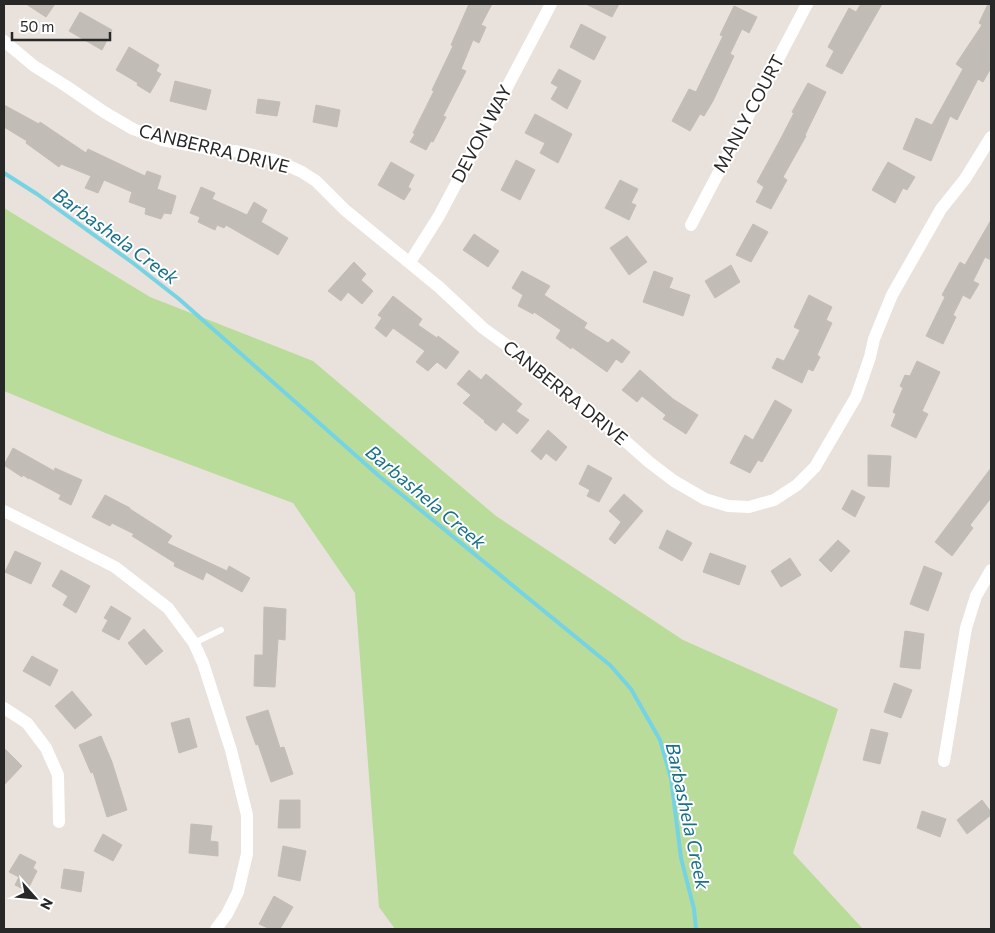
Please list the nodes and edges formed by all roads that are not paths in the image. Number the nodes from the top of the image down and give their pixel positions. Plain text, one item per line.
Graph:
1 (551, 4) edge
2 (807, 4) edge
3 (4, 41) edge
4 (991, 138) edge
5 (691, 225) dead end
6 (410, 262) junction
7 (4, 511) edge
8 (991, 570) edge
9 (221, 630) dead end
10 (194, 643) junction
11 (4, 708) edge
12 (944, 761) dead end
13 (58, 822) dead end
14 (216, 929) edge

1 - 6 street, DEVON WAY
2 - 5 street, MANLY COURT
3 - 6 street, CANBERRA DRIVE
4 - 6 street, CANBERRA DRIVE
7 - 10 street
8 - 12 street
9 - 10 lane
10 - 14 street
11 - 13 street

